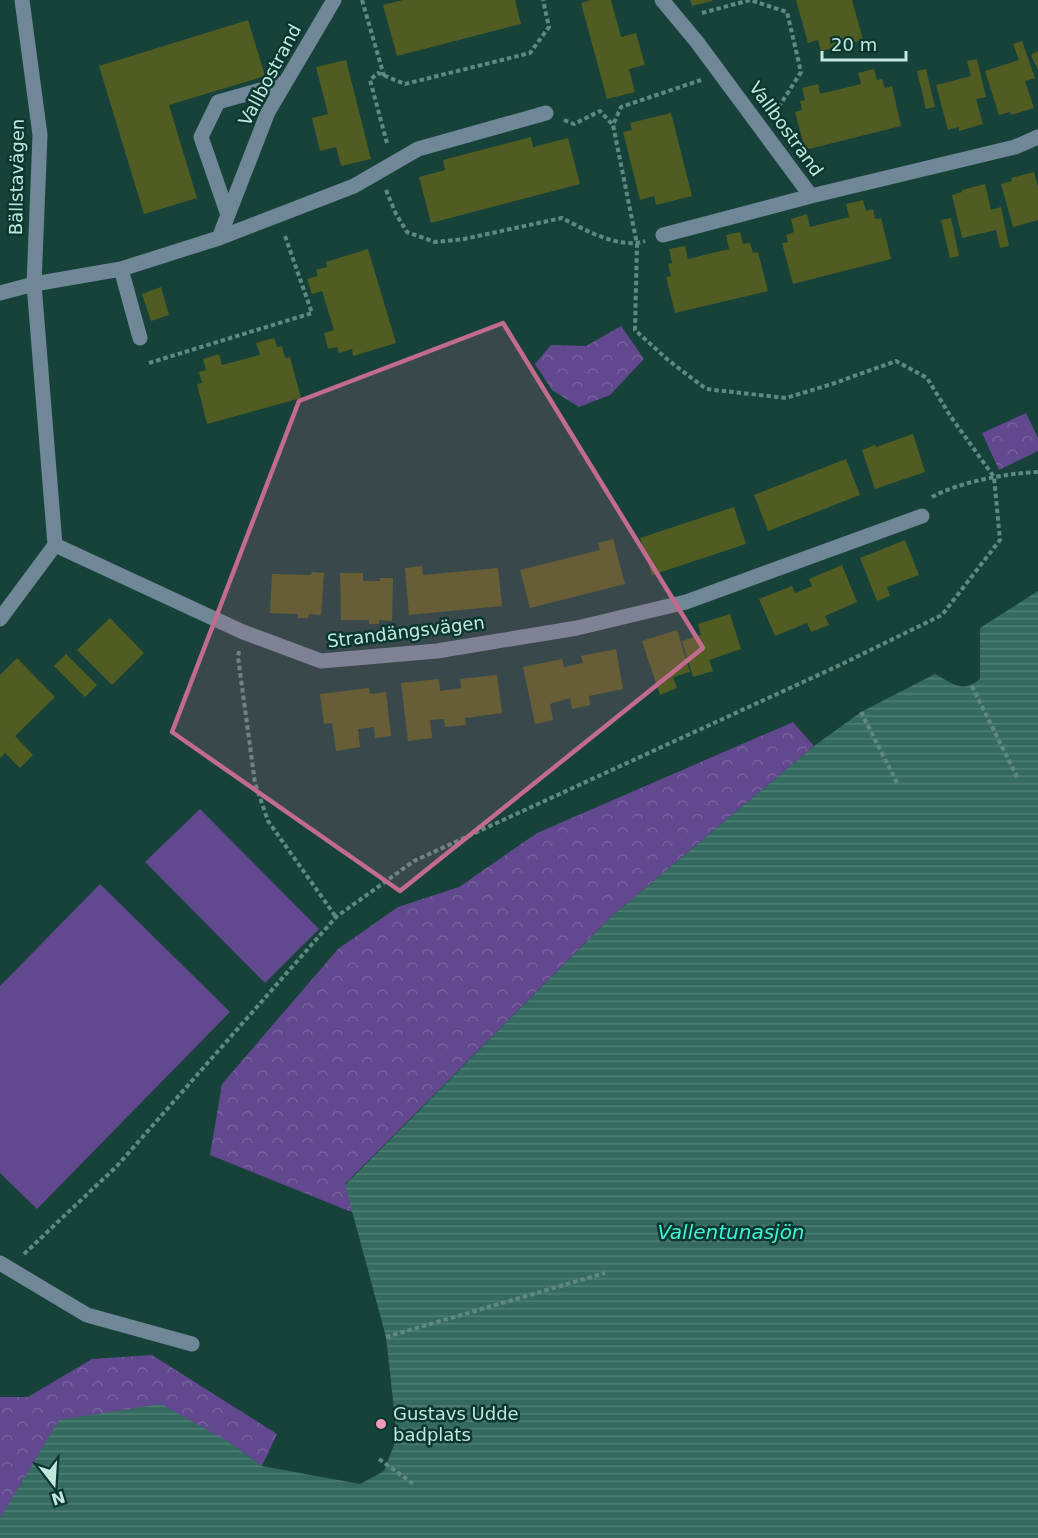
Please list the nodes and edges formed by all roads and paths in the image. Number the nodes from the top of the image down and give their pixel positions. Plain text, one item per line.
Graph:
1 (22, 0) edge
2 (334, 0) edge
3 (362, 0) edge
4 (543, 0) edge
5 (662, 0) edge
6 (679, 20) junction
7 (721, 74) junction
8 (384, 76) junction
9 (285, 83) junction
10 (546, 113) joint
11 (614, 125) junction
12 (764, 132) junction
13 (1038, 137) edge
14 (392, 164) junction
15 (378, 172) junction
16 (811, 196) junction
17 (228, 215) junction
18 (278, 216) junction
19 (663, 235) joint
20 (219, 238) junction
21 (637, 244) junction
22 (121, 269) junction
23 (34, 284) junction
24 (0, 293) edge
25 (140, 338) dead end
26 (149, 363) dead end
27 (1038, 472) edge
28 (994, 477) junction
29 (922, 516) joint
30 (55, 545) junction
31 (0, 619) edge
32 (243, 632) junction
33 (972, 686) dead end
34 (861, 712) dead end
35 (1017, 777) dead end
36 (897, 783) dead end
37 (336, 916) junction
38 (4, 1266) edge
39 (605, 1273) dead end
40 (386, 1336) dead end
41 (192, 1344) dead end
42 (379, 1459) dead end
43 (415, 1485) dead end

1 - 23 street, Bällstavägen
2 - 9 street, Vallbostrand
3 - 8 path
4 - 8 path
5 - 6 street, Vallbostrand
6 - 7 street, Vallbostrand
6 - 12 path
7 - 11 path
7 - 12 street, Vallbostrand
8 - 14 path
9 - 17 street, Vallbostrand
9 - 17 street
10 - 11 path
10 - 14 street
11 - 21 path
12 - 16 street, Vallbostrand
13 - 16 street, Vallbostrand
14 - 15 street
15 - 18 street
15 - 21 path
16 - 19 street, Vallbostrand
17 - 20 street, Vallbostrand
18 - 20 street
18 - 26 path
19 - 21 path
20 - 22 street
21 - 28 path
22 - 23 street
22 - 25 street
23 - 24 street
23 - 30 street
27 - 28 path
28 - 29 path
28 - 37 path
29 - 32 street, Strandängsvägen
30 - 31 street
30 - 32 street, Strandängsvägen
32 - 37 path
33 - 35 path
34 - 36 path
37 - 38 path
38 - 41 street
39 - 40 path
42 - 43 path

